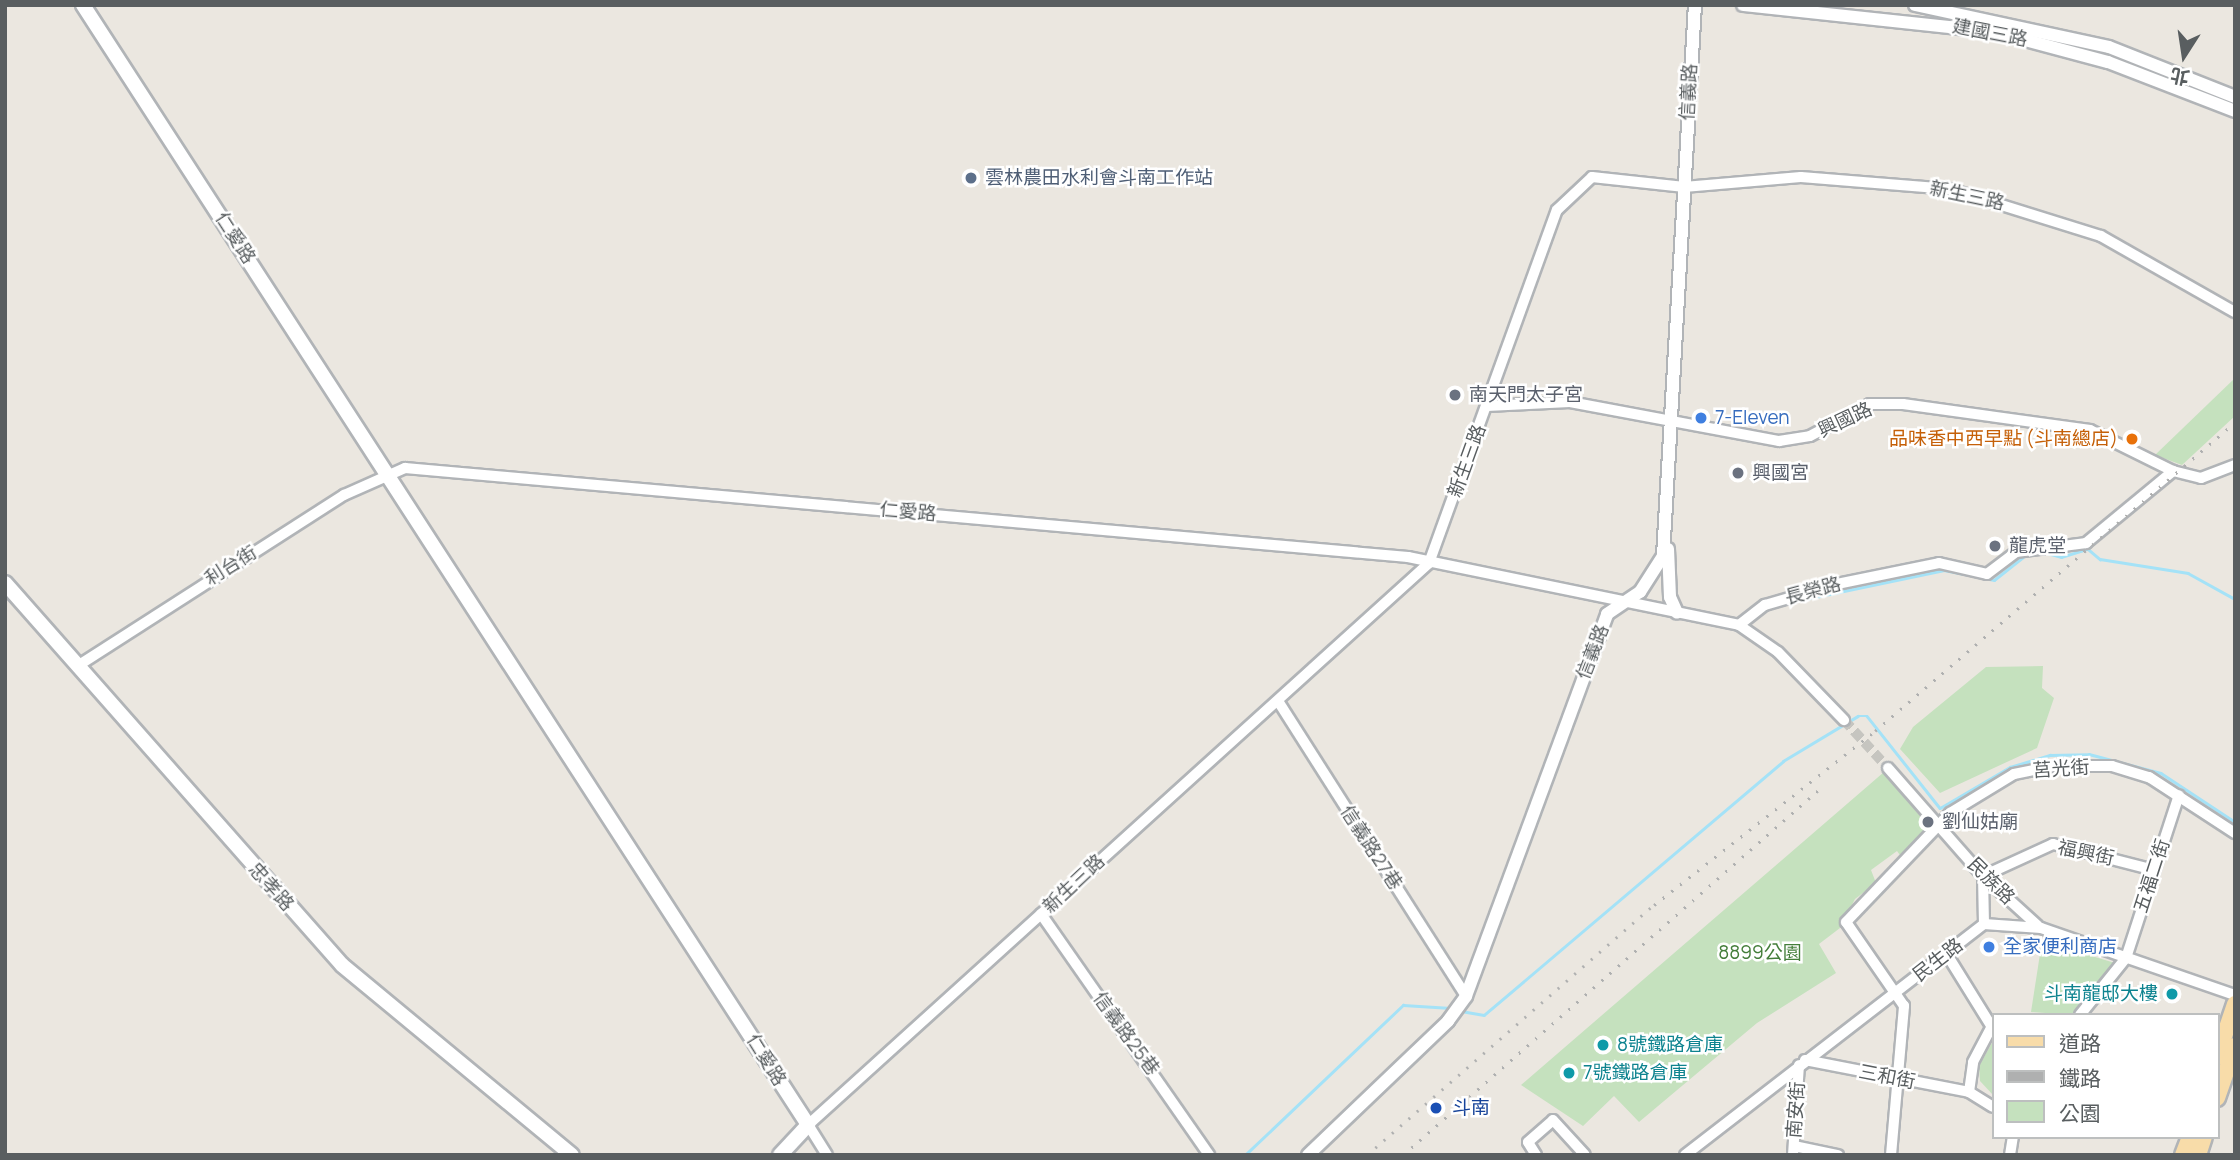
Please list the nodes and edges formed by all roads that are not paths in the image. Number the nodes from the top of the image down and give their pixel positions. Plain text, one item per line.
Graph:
1 (83, 5) edge
2 (1695, 5) edge
3 (1743, 5) edge
4 (1915, 5) edge
5 (2235, 97) edge
6 (2235, 111) edge
7 (1684, 187) junction
8 (2235, 312) edge
9 (1487, 407) junction
10 (1672, 425) junction
11 (2235, 465) edge
12 (2173, 471) junction
13 (386, 472) junction
14 (1668, 539) junction
15 (1429, 563) junction
16 (5, 583) edge
17 (1618, 604) junction
18 (1677, 614) junction
19 (1739, 625) junction
20 (79, 665) junction
21 (1278, 701) junction
22 (1844, 720) tunnel mouth
23 (1888, 768) tunnel mouth
24 (2179, 795) junction
25 (1941, 826) junction
26 (2235, 833) edge
27 (2154, 870) junction
28 (1983, 876) junction
29 (1041, 914) junction
30 (1984, 925) junction
31 (2041, 928) junction
32 (1946, 953) junction
33 (2126, 958) junction
34 (1897, 992) junction
35 (2235, 995) edge
36 (1466, 996) junction
37 (2235, 1004) edge
38 (2082, 1013) edge
39 (1992, 1024) edge
40 (2235, 1046) edge
41 (2219, 1051) edge
42 (1802, 1063) junction
43 (1898, 1079) junction
44 (1969, 1092) junction
45 (2219, 1092) edge
46 (1992, 1106) edge
47 (808, 1125) junction
48 (1794, 1150) edge
49 (572, 1155) edge
50 (780, 1155) edge
51 (827, 1155) edge
52 (1209, 1155) edge
53 (1308, 1155) edge
54 (1536, 1155) edge
55 (1585, 1155) edge
56 (1685, 1155) edge
57 (1838, 1155) edge
58 (1891, 1155) edge

1 - 13 main road, 仁愛路
2 - 7 street, 信義路
3 - 6 street, 建國三路
4 - 5 street, 建國三路
7 - 8 street, 新生三路
7 - 9 street, 新生三路
7 - 10 street, 信義路
9 - 10 street, 興國路
9 - 15 street, 新生三路
10 - 12 street, 興國路
10 - 14 street, 信義路
11 - 12 street, 興國路
12 - 19 street, 長榮路
13 - 15 street, 仁愛路
13 - 20 street, 利台街
13 - 47 main road, 仁愛路
14 - 17 street, 信義路
14 - 18 street
15 - 17 street
15 - 21 street, 新生三路
16 - 20 main road, 忠孝路
17 - 18 street
17 - 36 street, 信義路
18 - 19 street
19 - 22 street
20 - 49 main road, 忠孝路
21 - 29 street, 新生三路
21 - 36 street, 信義路27巷
23 - 25 street, 民族路
24 - 25 street, 莒光街
24 - 26 street, 莒光街
24 - 27 street, 五福二街
25 - 28 street, 民族路
25 - 34 street, 莒光街
27 - 28 street, 福興街
27 - 33 street, 五福二街
28 - 30 street
28 - 31 street, 民族路
29 - 47 street, 新生三路
29 - 52 street, 信義路25巷
30 - 31 street
30 - 32 street, 民生路
31 - 33 street
32 - 34 street, 民生路
32 - 39 street
33 - 35 street
33 - 38 street
34 - 42 street, 民生路
34 - 43 street
36 - 53 street, 信義路
37 - 41 main road
39 - 44 street
40 - 45 main road
42 - 43 street, 三和街
42 - 48 street, 南安街
42 - 56 street, 民生路
43 - 44 street, 三和街
43 - 58 street
44 - 46 street
47 - 50 main road, 新生三路
47 - 51 street, 仁愛路
48 - 57 street
54 - 55 street

